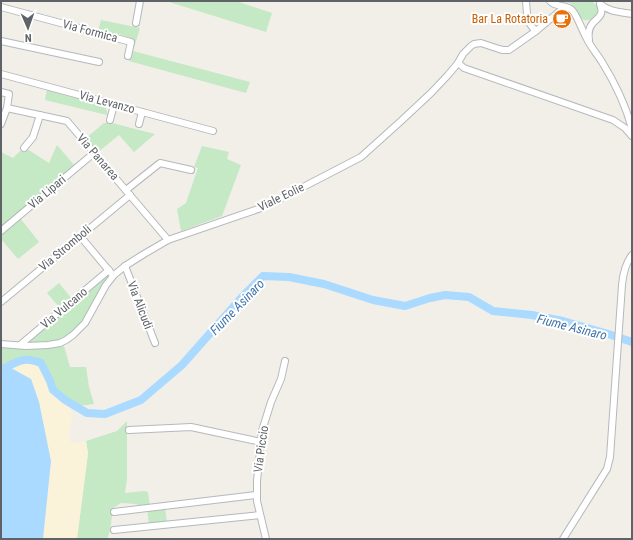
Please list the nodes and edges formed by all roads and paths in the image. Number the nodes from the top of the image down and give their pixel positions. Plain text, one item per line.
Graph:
1 (140, 1) edge
2 (526, 1) edge
3 (551, 2) edge
4 (599, 2) edge
5 (2, 7) edge
6 (568, 8) junction
7 (623, 12) junction
8 (632, 14) edge
9 (600, 16) junction
10 (578, 20) junction
11 (547, 22) junction
12 (136, 23) dead end
13 (593, 23) junction
14 (536, 31) junction
15 (1, 41) edge
16 (589, 42) junction
17 (128, 56) dead end
18 (99, 62) dead end
19 (458, 63) junction
20 (1, 74) edge
21 (1, 92) edge
22 (114, 105) junction
23 (7, 108) junction
24 (142, 112) junction
25 (40, 115) junction
26 (110, 120) dead end
27 (1, 124) edge
28 (139, 124) dead end
29 (632, 129) edge
30 (213, 131) dead end
31 (632, 136) edge
32 (24, 148) dead end
33 (94, 153) junction
34 (191, 170) dead end
35 (128, 192) junction
36 (1, 231) edge
37 (80, 236) junction
38 (168, 240) junction
39 (632, 255) edge
40 (125, 266) junction
41 (109, 270) junction
42 (114, 275) junction
43 (1, 302) edge
44 (155, 343) dead end
45 (1, 344) edge
46 (20, 346) junction
47 (285, 361) dead end
48 (129, 430) dead end
49 (261, 442) junction
50 (256, 495) junction
51 (114, 512) dead end
52 (260, 515) junction
53 (114, 530) dead end
54 (266, 539) edge
55 (563, 539) edge

1 - 12 street
2 - 14 street
3 - 6 street
3 - 11 street
4 - 7 street
4 - 9 street
5 - 17 street, Via Formica
6 - 10 street
6 - 11 street, Viale Eolie
7 - 8 street
7 - 9 street
9 - 13 street
10 - 13 street
10 - 16 street
11 - 14 street, Viale Eolie
13 - 16 street
14 - 19 street, Viale Eolie
15 - 18 street
16 - 29 street
19 - 31 street
19 - 38 street, Viale Eolie
20 - 22 street, Via Levanzo
21 - 23 street
22 - 24 street, Via Levanzo
22 - 26 street
23 - 25 street, Via Panarea
23 - 27 street
24 - 28 street
24 - 30 street, Via Levanzo
25 - 32 street
25 - 33 street, Via Panarea
33 - 35 street, Via Panarea
33 - 36 street, Via Lipari
34 - 35 street, Via Stromboli
35 - 37 street, Via Stromboli
35 - 38 street, Via Panarea
37 - 41 street
37 - 43 street, Via Stromboli
38 - 40 street, Viale Eolie
39 - 55 street
40 - 42 street, Viale Eolie
40 - 44 street, Via Alicudi
41 - 42 street
41 - 46 street, Via Vulcano
42 - 46 street, Viale Eolie
45 - 46 street, Viale Eolie
47 - 49 street, Via Piccio
48 - 49 street
49 - 50 street, Via Piccio
50 - 51 street
50 - 52 street, Via Piccio
52 - 53 street
52 - 54 street, Via Piccio

